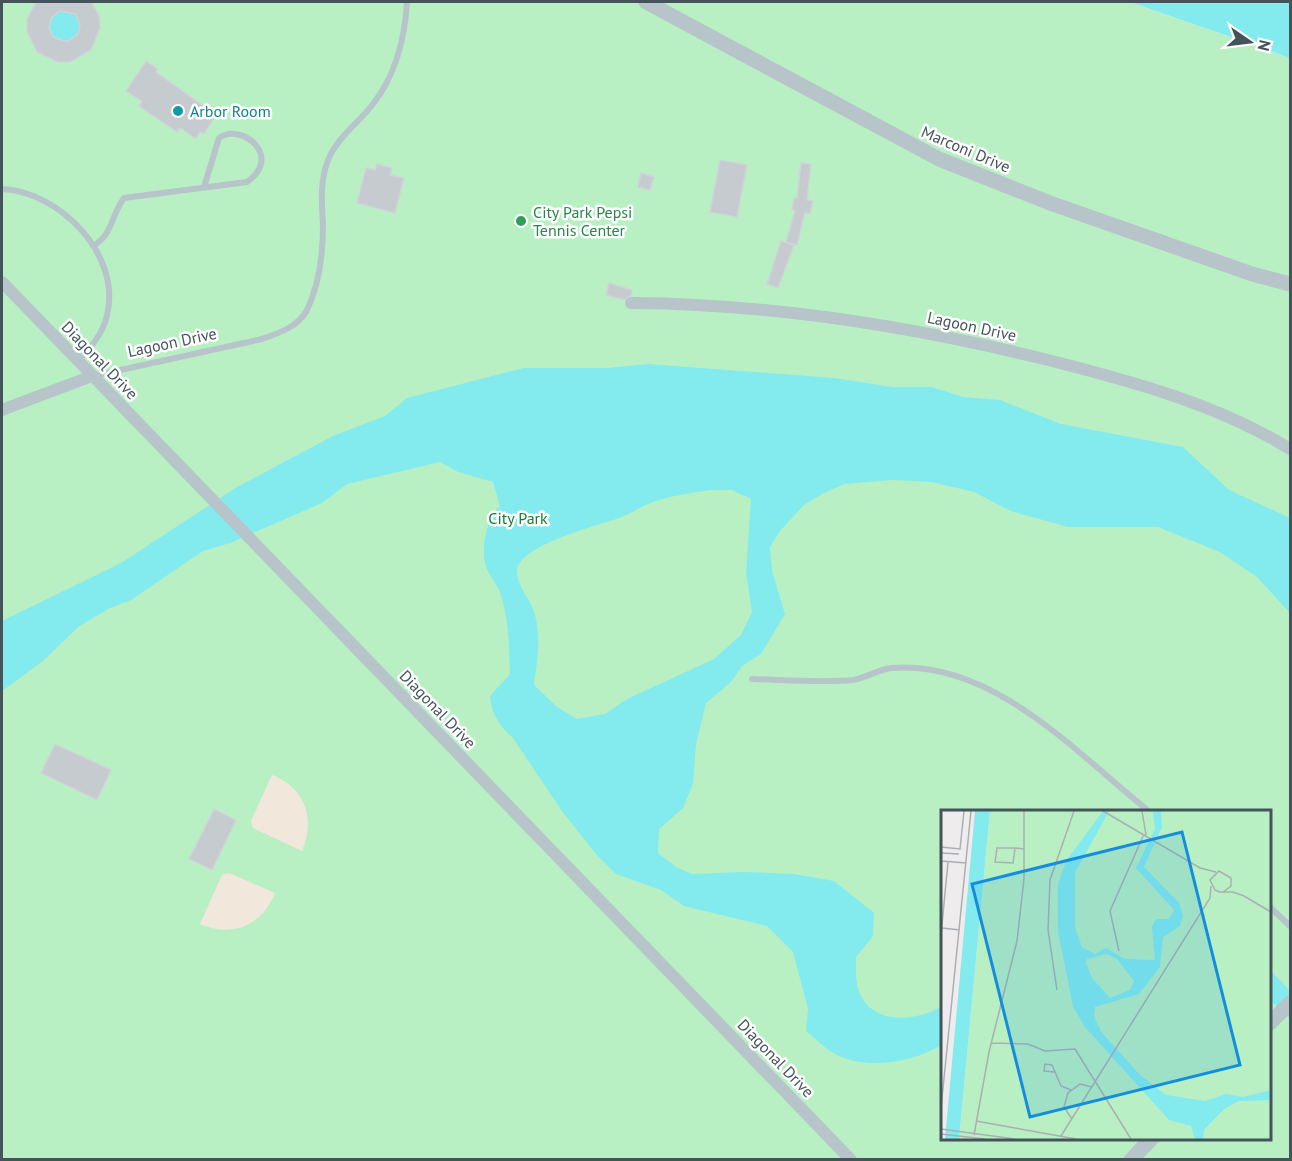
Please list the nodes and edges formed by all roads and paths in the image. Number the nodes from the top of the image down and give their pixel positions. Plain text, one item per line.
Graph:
1 (407, 2) edge
2 (646, 2) edge
3 (204, 187) junction
4 (2, 189) edge
5 (93, 246) junction
6 (2, 282) edge
7 (1290, 284) edge
8 (631, 303) dead end
9 (78, 361) junction
10 (92, 376) junction
11 (2, 410) edge
12 (1290, 449) edge
13 (752, 679) dead end
14 (1148, 810) edge
15 (1271, 909) edge
16 (1290, 926) edge
17 (1290, 1003) edge
18 (1271, 1021) edge
19 (1150, 1140) edge
20 (850, 1160) edge
21 (1131, 1160) edge

1 - 10 lane, Lagoon Drive
2 - 7 street, Marconi Drive
3 - 3 lane
3 - 5 lane
4 - 5 lane
5 - 9 lane
6 - 9 street, Diagonal Drive
8 - 12 street, Lagoon Drive
9 - 10 street, Diagonal Drive
10 - 11 street, Lagoon Drive
10 - 20 street, Diagonal Drive
13 - 14 lane
15 - 16 lane
17 - 18 street
19 - 21 street

